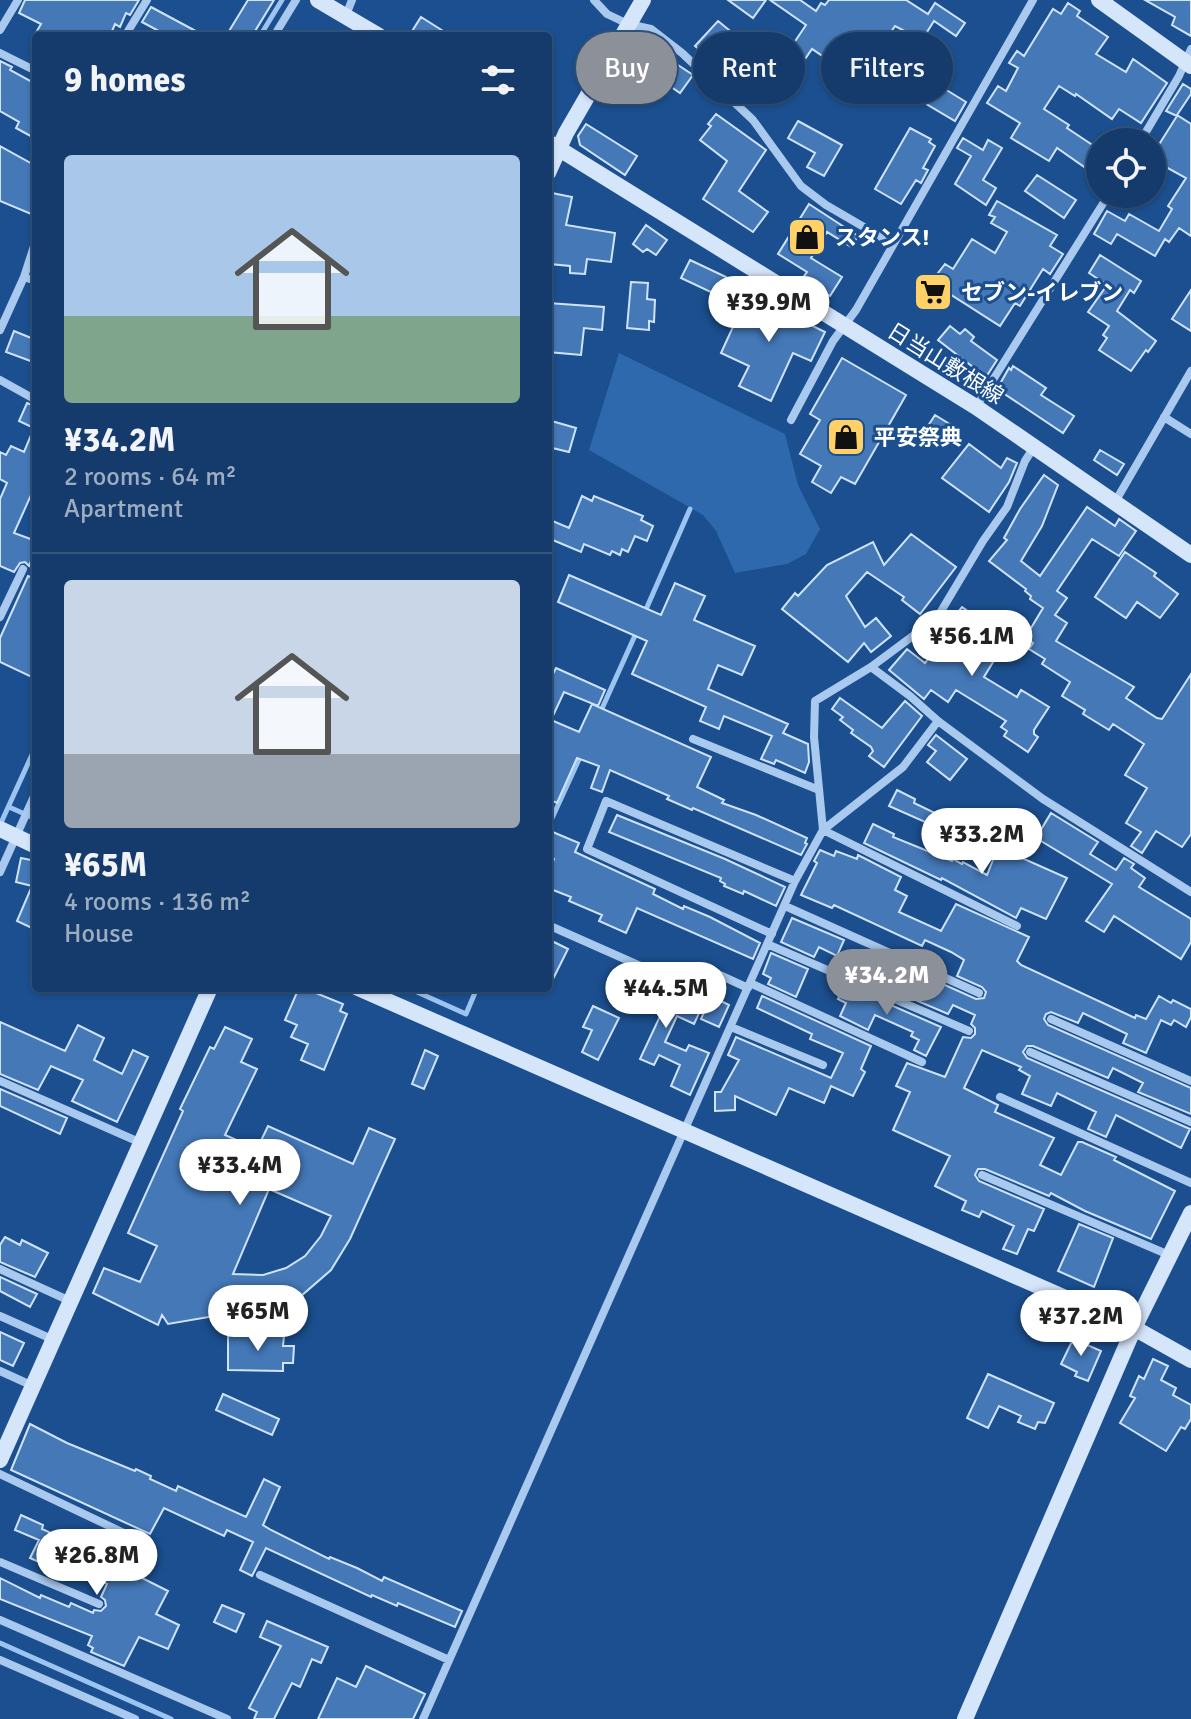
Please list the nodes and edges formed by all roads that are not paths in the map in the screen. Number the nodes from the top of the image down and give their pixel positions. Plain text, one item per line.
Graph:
1 (18, 0) edge
2 (147, 0) edge
3 (296, 0) edge
4 (318, 0) edge
5 (594, 0) edge
6 (643, 0) edge
7 (1033, 0) edge
8 (1099, 0) edge
9 (349, 8) edge
10 (628, 24) junction
11 (0, 30) edge
12 (127, 32) edge
13 (276, 32) edge
14 (375, 32) edge
15 (0, 53) edge
16 (1189, 59) edge
17 (32, 69) edge
18 (1148, 128) edge
19 (554, 146) edge
20 (1100, 208) edge
21 (893, 244) junction
22 (32, 252) edge
23 (24, 277) junction
24 (32, 280) edge
25 (844, 325) junction
26 (0, 330) edge
27 (1191, 371) edge
28 (0, 380) edge
29 (32, 398) edge
30 (976, 407) junction
31 (1164, 417) junction
32 (791, 420) dead end
33 (1191, 434) edge
34 (1034, 446) junction
35 (1115, 502) junction
36 (1191, 555) edge
37 (23, 569) dead end
38 (0, 617) edge
39 (871, 667) junction
40 (938, 721) junction
41 (693, 739) dead end
42 (819, 790) junction
43 (32, 798) edge
44 (823, 830) junction
45 (8, 833) edge
46 (32, 844) edge
47 (0, 872) edge
48 (795, 881) junction
49 (1191, 892) edge
50 (785, 906) junction
51 (1017, 926) dead end
52 (552, 927) edge
53 (772, 934) junction
54 (767, 944) junction
55 (749, 985) junction
56 (208, 992) edge
57 (367, 992) edge
58 (979, 993) dead end
59 (1051, 1019) dead end
60 (731, 1027) junction
61 (969, 1031) dead end
62 (1030, 1052) dead end
63 (922, 1062) dead end
64 (823, 1065) dead end
65 (0, 1081) edge
66 (1191, 1081) edge
67 (1000, 1097) dead end
68 (1191, 1122) edge
69 (684, 1132) junction
70 (139, 1142) junction
71 (982, 1175) dead end
72 (1191, 1183) edge
73 (1191, 1213) edge
74 (1170, 1256) junction
75 (0, 1269) edge
76 (70, 1301) junction
77 (0, 1316) edge
78 (1134, 1328) junction
79 (54, 1341) junction
80 (1191, 1360) edge
81 (0, 1371) edge
82 (33, 1386) junction
83 (0, 1460) edge
84 (0, 1474) edge
85 (147, 1544) dead end
86 (0, 1562) edge
87 (260, 1575) dead end
88 (99, 1604) dead end
89 (0, 1620) edge
90 (0, 1660) edge
91 (449, 1660) junction
92 (135, 1719) edge
93 (227, 1719) edge
94 (423, 1719) edge
95 (965, 1719) edge

1 - 11 street
2 - 12 street
3 - 13 street
4 - 9 street
5 - 10 street
6 - 10 street
7 - 21 street
8 - 16 street
9 - 14 street
10 - 19 street
10 - 21 street
15 - 17 street
16 - 18 street
19 - 25 street, 日当山敷根線
20 - 30 street
21 - 25 street
22 - 23 street
23 - 24 street
23 - 26 street
25 - 30 street, 日当山敷根線
25 - 32 street
27 - 31 street
28 - 29 street
30 - 34 street, 日当山敷根線
31 - 33 street
31 - 35 street
34 - 35 street, 日当山敷根線
34 - 39 street
35 - 36 street, 日当山敷根線
37 - 38 street
39 - 40 street
39 - 42 street
40 - 44 street
40 - 49 street
41 - 42 street
42 - 44 street
43 - 45 street
44 - 48 street
44 - 51 street
45 - 46 street
45 - 47 street
48 - 50 street
48 - 53 street
50 - 53 street
50 - 58 street
52 - 55 street
53 - 54 street
54 - 55 street
54 - 61 street
55 - 60 street
55 - 63 street
56 - 70 street
57 - 69 street
59 - 66 street
60 - 64 street
60 - 69 street
62 - 68 street
65 - 70 street
67 - 72 street
69 - 78 street
69 - 91 street
70 - 76 street
71 - 74 street
73 - 74 street
74 - 78 street
75 - 76 street
76 - 79 street
77 - 79 street
78 - 80 street
78 - 95 street
79 - 82 street
81 - 82 street
82 - 83 street
84 - 85 street
86 - 88 street
87 - 91 street
89 - 93 street
90 - 92 street
91 - 94 street

